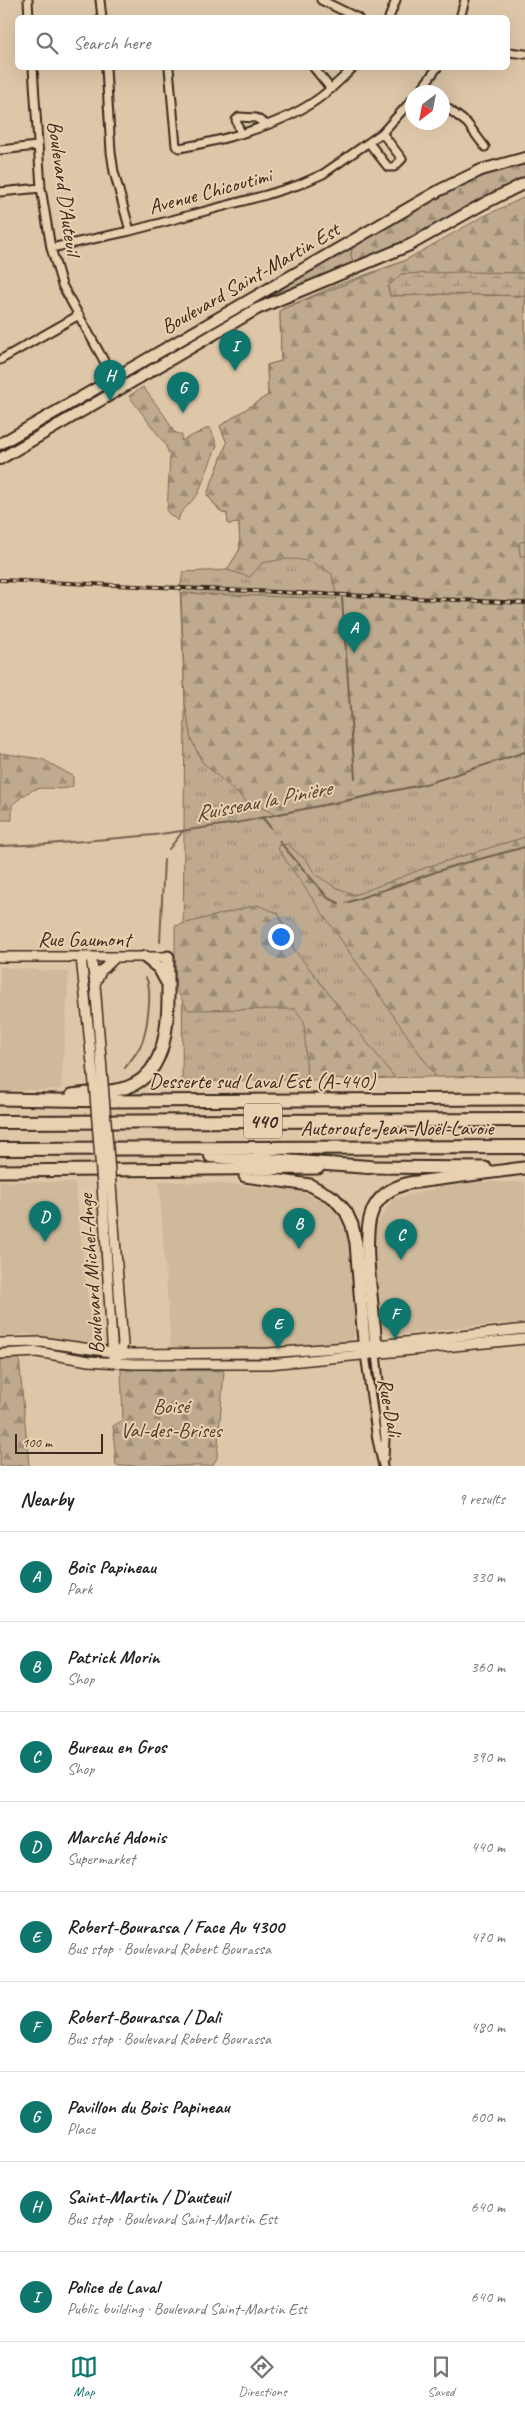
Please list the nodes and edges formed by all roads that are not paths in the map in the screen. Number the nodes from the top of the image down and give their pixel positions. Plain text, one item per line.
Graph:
1 (28, 0) edge
2 (100, 0) edge
3 (321, 0) edge
4 (396, 0) edge
5 (466, 0) edge
6 (29, 15) edge
7 (102, 15) edge
8 (352, 15) edge
9 (390, 15) edge
10 (461, 15) edge
11 (510, 52) edge
12 (525, 54) edge
13 (32, 70) edge
14 (106, 70) edge
15 (169, 70) edge
16 (316, 70) edge
17 (351, 70) edge
18 (435, 70) edge
19 (426, 85) edge
20 (332, 89) junction
21 (405, 108) edge
22 (450, 110) edge
23 (267, 125) junction
24 (240, 134) junction
25 (382, 134) junction
26 (369, 144) junction
27 (38, 146) junction
28 (485, 147) dead end
29 (0, 150) edge
30 (525, 158) edge
31 (525, 183) edge
32 (41, 188) junction
33 (0, 192) edge
34 (130, 231) junction
35 (51, 248) junction
36 (79, 315) junction
37 (215, 327) junction
38 (163, 350) junction
39 (172, 358) junction
40 (0, 360) edge
41 (114, 378) junction
42 (120, 388) junction
43 (0, 444) edge
44 (0, 459) edge
45 (168, 956) joint
46 (0, 957) edge
47 (80, 957) junction
48 (91, 957) junction
49 (116, 957) junction
50 (145, 957) junction
51 (167, 983) junction
52 (95, 984) junction
53 (98, 1083) junction
54 (0, 1099) edge
55 (46, 1099) junction
56 (525, 1099) edge
57 (525, 1120) edge
58 (0, 1122) edge
59 (525, 1147) edge
60 (96, 1148) junction
61 (0, 1149) edge
62 (369, 1167) junction
63 (525, 1168) edge
64 (0, 1171) edge
65 (204, 1171) junction
66 (525, 1329) edge
67 (525, 1339) edge
68 (0, 1344) edge
69 (370, 1349) junction
70 (0, 1354) edge
71 (115, 1354) junction
72 (113, 1363) junction
73 (384, 1466) edge

1 - 6 street
2 - 7 street
3 - 8 street
4 - 9 street
5 - 10 street
11 - 12 street
13 - 27 street, Boulevard D'Auteuil
14 - 34 street
15 - 24 street
16 - 20 street
17 - 20 street
18 - 19 street
20 - 23 street
21 - 25 street, Avenue Chicoutimi
22 - 28 street
23 - 24 street
23 - 24 street
25 - 26 street, Avenue Chicoutimi
25 - 26 street
26 - 34 street, Avenue Chicoutimi
27 - 29 street
27 - 32 street, Boulevard D'Auteuil
30 - 37 main road, Boulevard Saint-Martin Est
31 - 37 main road, Boulevard Saint-Martin Est
32 - 33 street
32 - 35 street, Boulevard D'Auteuil
34 - 35 street, Avenue Chicoutimi
35 - 36 street, Boulevard D'Auteuil
36 - 40 street
36 - 41 street, Boulevard D'Auteuil
37 - 38 main road, Boulevard Saint-Martin Est
37 - 39 main road, Boulevard Saint-Martin Est
38 - 39 main road
38 - 41 main road, Boulevard Saint-Martin Est
39 - 42 main road, Boulevard Saint-Martin Est
41 - 42 street, Boulevard D'Auteuil
41 - 43 main road, Boulevard Saint-Martin Est
42 - 44 main road, Boulevard Saint-Martin Est
45 - 50 street, Rue Gaumont
45 - 51 main road
46 - 47 street, Rue Gaumont
47 - 48 street, Rue Gaumont
47 - 53 street, Boulevard Michel-Ange
48 - 49 street, Rue Gaumont
48 - 52 street, Boulevard Michel-Ange
49 - 50 street, Rue Gaumont
49 - 52 street
50 - 51 main road
51 - 55 main road
52 - 53 street, Boulevard Michel-Ange
53 - 71 street, Boulevard Michel-Ange, bridge
54 - 55 main road, Desserte sud Laval Est (A-440)
55 - 56 main road, Desserte sud Laval Est (A-440)
57 - 58 highway, Autoroute Jean-Noël-Lavoie / 440
59 - 60 highway, Autoroute Jean-Noël-Lavoie / 440
60 - 61 highway, Autoroute Jean-Noël-Lavoie / 440
60 - 62 highway
62 - 63 main road
62 - 65 main road
63 - 69 main road
64 - 65 main road
65 - 69 main road
66 - 69 street
67 - 69 street
68 - 71 street
69 - 71 street
69 - 72 street
69 - 73 street, Rue Dali
69 - 73 street, Rue Dali
70 - 72 street
71 - 72 street, Boulevard Michel-Ange

